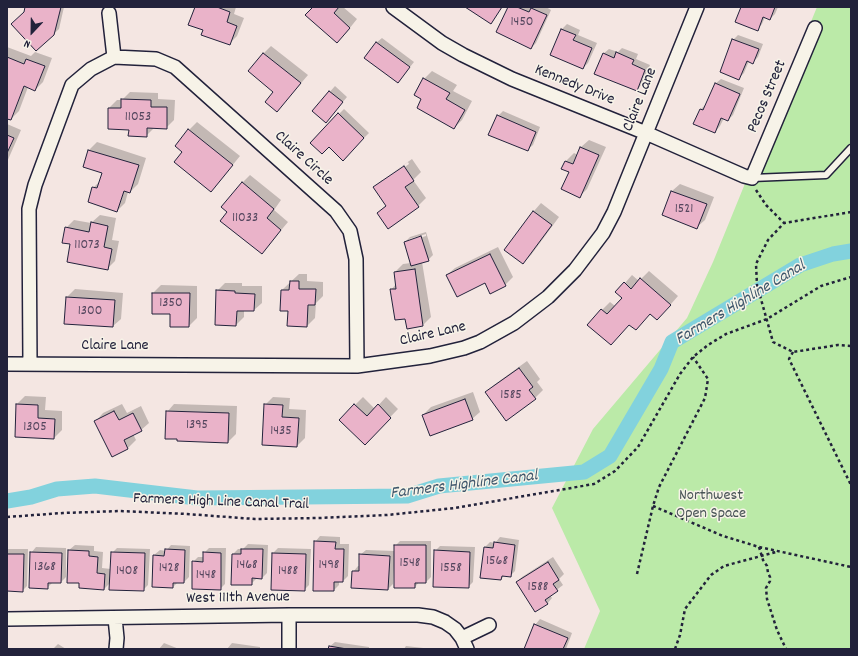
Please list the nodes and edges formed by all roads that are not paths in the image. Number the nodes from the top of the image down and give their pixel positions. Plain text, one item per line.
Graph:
1 (393, 7) edge
2 (697, 7) edge
3 (109, 13) dead end
4 (815, 28) dead end
5 (114, 57) junction
6 (646, 133) junction
7 (851, 148) edge
8 (752, 178) junction
9 (7, 364) edge
10 (30, 364) junction
11 (357, 366) junction
12 (289, 615) junction
13 (115, 618) junction
14 (7, 619) edge
15 (489, 625) dead end
16 (465, 644) edge
17 (116, 649) edge
18 (289, 649) edge

1 - 6 street, Kennedy Drive
2 - 6 street, Claire Lane
3 - 5 street
4 - 8 street, Pecos Street
5 - 10 street
5 - 11 street, Claire Circle
6 - 8 street, Kennedy Drive
6 - 11 street, Claire Lane
7 - 8 lane
9 - 10 street, Claire Lane
10 - 11 street, Claire Lane
12 - 13 street, West 111th Avenue
12 - 16 street, West 111th Avenue
12 - 18 street
13 - 14 street, West 111th Avenue
13 - 17 street
15 - 16 street

